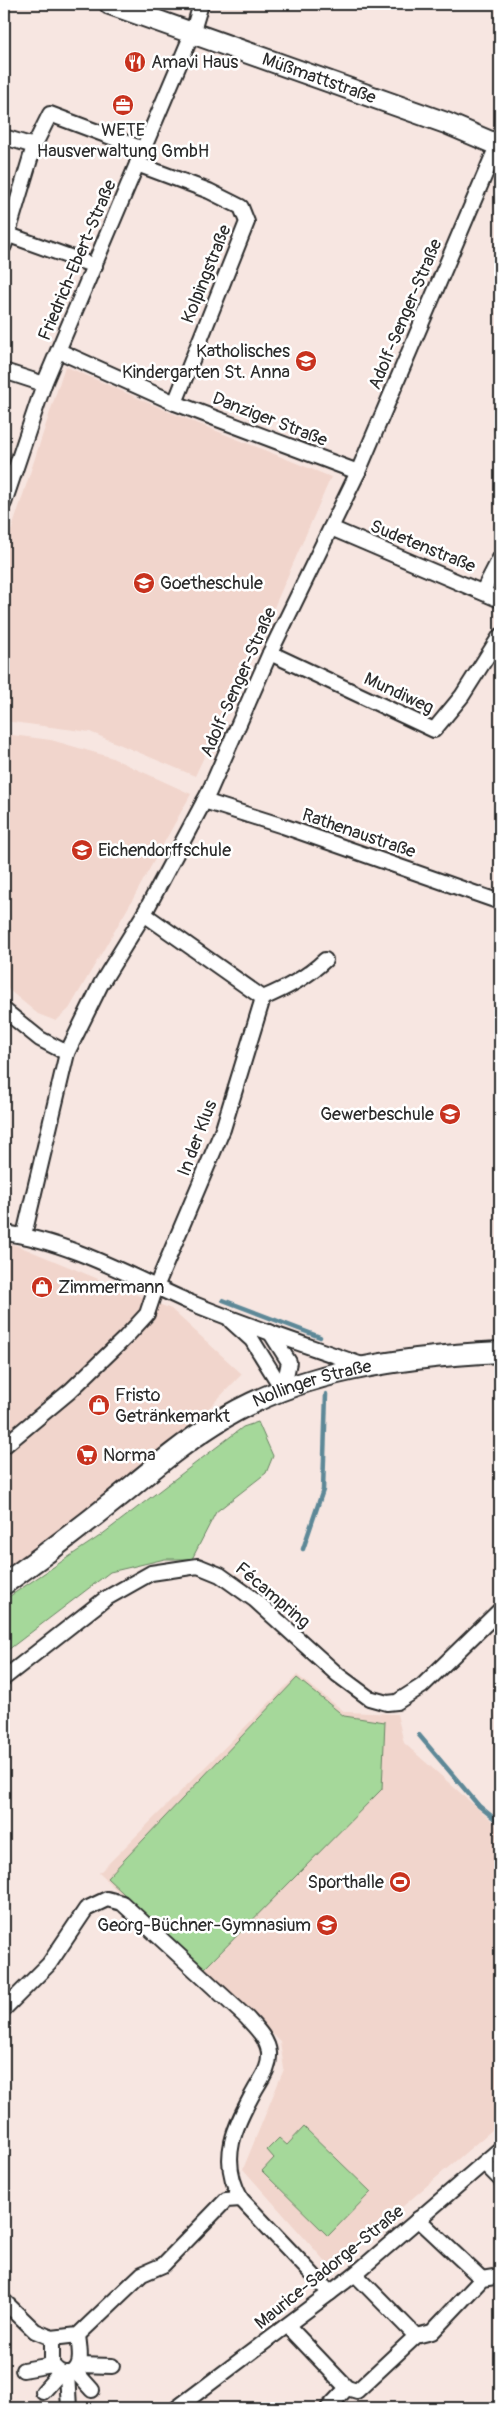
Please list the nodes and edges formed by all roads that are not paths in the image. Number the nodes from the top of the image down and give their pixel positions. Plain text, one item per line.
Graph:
1 (110, 4) edge
2 (201, 4) edge
3 (192, 34) junction
4 (4, 137) edge
5 (500, 144) edge
6 (34, 146) junction
7 (143, 148) junction
8 (137, 164) junction
9 (6, 240) edge
10 (94, 266) junction
11 (59, 352) junction
12 (4, 371) edge
13 (44, 384) junction
14 (175, 403) junction
15 (358, 472) junction
16 (4, 503) edge
17 (330, 528) junction
18 (500, 558) edge
19 (483, 591) junction
20 (500, 600) edge
21 (500, 636) edge
22 (270, 653) junction
23 (204, 801) junction
24 (499, 898) edge
25 (144, 914) junction
26 (325, 960) dead end
27 (263, 998) junction
28 (4, 1010) edge
29 (67, 1052) junction
30 (4, 1233) edge
31 (24, 1236) junction
32 (156, 1287) junction
33 (229, 1318) junction
34 (269, 1331) junction
35 (500, 1352) edge
36 (365, 1366) junction
37 (283, 1390) junction
38 (4, 1446) edge
39 (4, 1584) edge
40 (500, 1610) edge
41 (4, 1678) edge
42 (4, 2009) edge
43 (500, 2149) edge
44 (484, 2162) junction
45 (500, 2179) edge
46 (241, 2199) junction
47 (418, 2219) junction
48 (355, 2274) junction
49 (500, 2276) edge
50 (482, 2279) junction
51 (330, 2294) junction
52 (4, 2301) edge
53 (288, 2326) junction
54 (78, 2335) junction
55 (416, 2336) junction
56 (52, 2338) junction
57 (112, 2366) dead end
58 (67, 2369) junction
59 (23, 2370) dead end
60 (347, 2388) junction
61 (92, 2390) dead end
62 (44, 2392) dead end
63 (69, 2408) edge
64 (177, 2408) edge
65 (328, 2408) edge

1 - 3 main road, Müßmattstraße
2 - 3 street, Friedrich-Ebert-Straße
3 - 5 main road, Müßmattstraße
3 - 7 street, Friedrich-Ebert-Straße
4 - 6 street
5 - 15 street, Adolf-Senger-Straße
6 - 7 street
6 - 9 street
7 - 8 street, Friedrich-Ebert-Straße
8 - 10 street, Friedrich-Ebert-Straße
8 - 14 street, Kolpingstraße
9 - 10 street
10 - 11 street, Friedrich-Ebert-Straße
11 - 13 street, Friedrich-Ebert-Straße
11 - 14 street, Danziger Straße
12 - 13 street
13 - 16 street, Friedrich-Ebert-Straße
14 - 15 street, Danziger Straße
15 - 17 street, Adolf-Senger-Straße
17 - 19 street, Sudetenstraße
17 - 22 street, Adolf-Senger-Straße
18 - 19 street
19 - 20 street, Sudetenstraße
21 - 22 street, Mundiweg
22 - 23 street, Adolf-Senger-Straße
23 - 24 street, Rathenaustraße
23 - 25 street, Adolf-Senger-Straße
25 - 27 street
25 - 29 street, Adolf-Senger-Straße
26 - 27 street
27 - 32 street, In der Klus
28 - 29 street
29 - 31 street, Adolf-Senger-Straße
30 - 31 street
31 - 32 street
32 - 33 street
32 - 38 street, In der Klus
33 - 34 street
33 - 37 street
34 - 36 street
34 - 37 street
35 - 36 main road, Nollinger Straße
36 - 37 main road, Nollinger Straße
37 - 39 main road, Nollinger Straße
40 - 41 street, Fécampring
42 - 46 street
43 - 44 street, Maurice-Sadorge-Straße
44 - 45 street
44 - 47 street, Maurice-Sadorge-Straße
46 - 51 street
46 - 54 street
47 - 48 street, Maurice-Sadorge-Straße
47 - 50 street
48 - 51 street, Maurice-Sadorge-Straße
48 - 55 street
49 - 50 street
50 - 55 street
51 - 53 street, Maurice-Sadorge-Straße
52 - 56 street
53 - 60 street
53 - 64 street, Maurice-Sadorge-Straße
54 - 56 street
54 - 58 street
55 - 60 street
56 - 58 street
57 - 58 street
58 - 59 street
58 - 61 street
58 - 62 street
58 - 63 street
60 - 65 street

